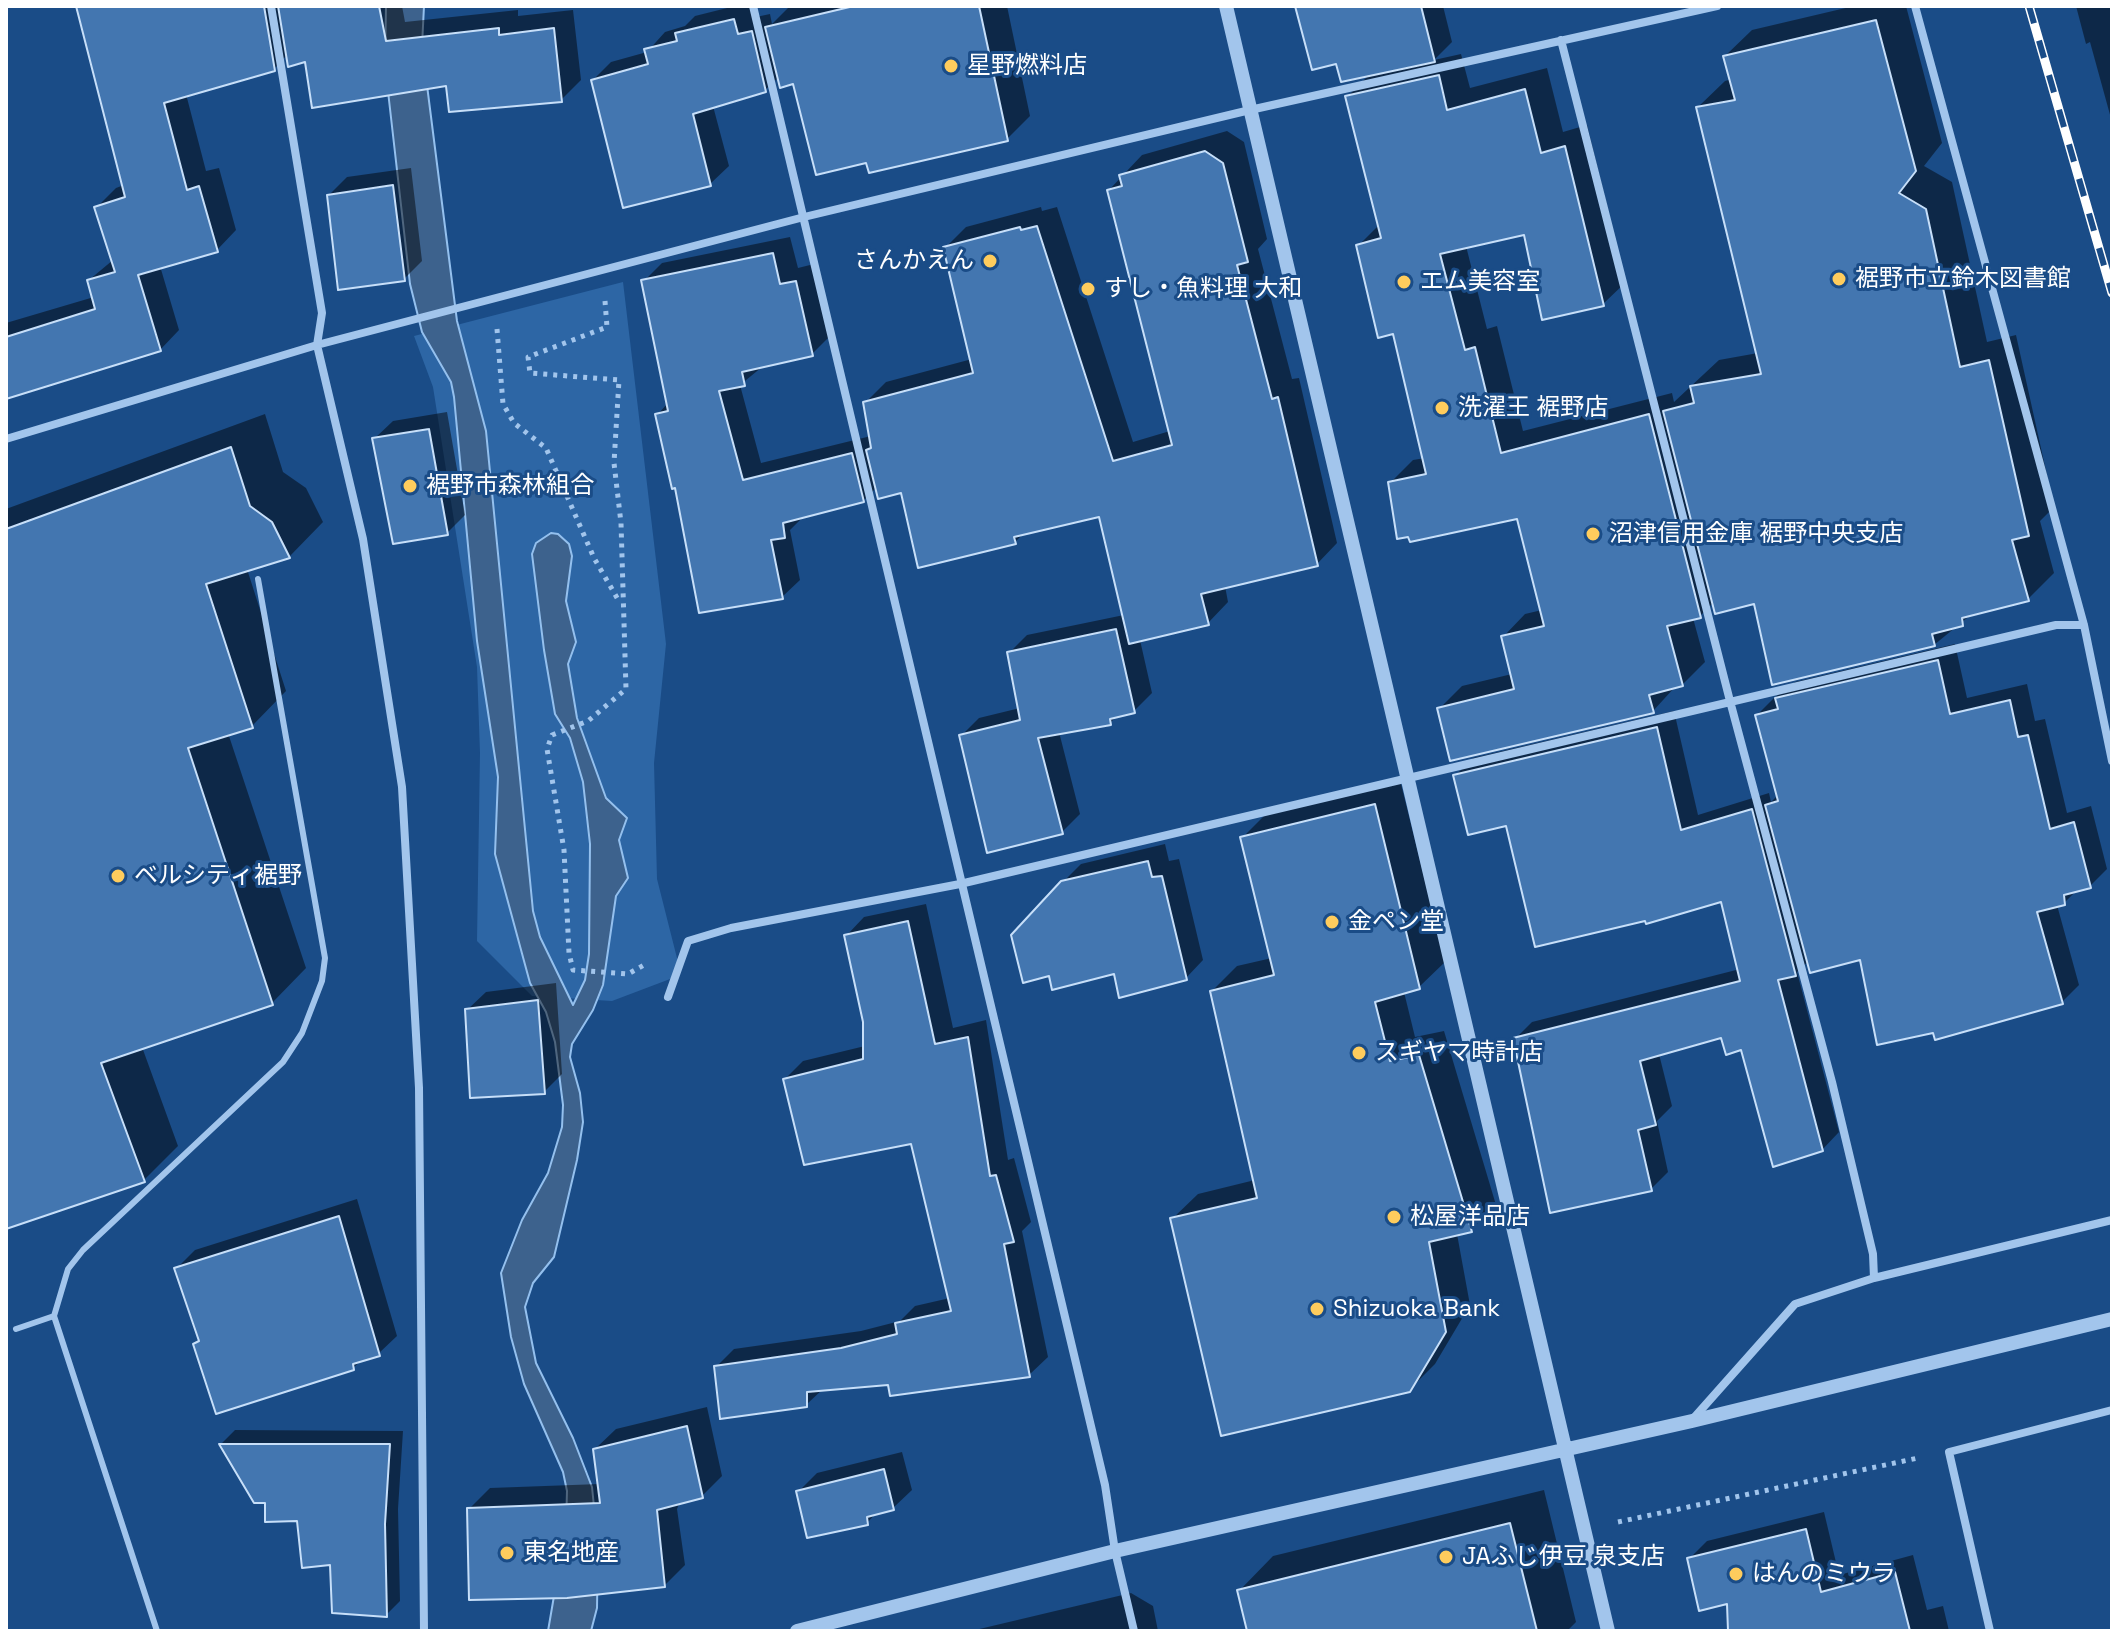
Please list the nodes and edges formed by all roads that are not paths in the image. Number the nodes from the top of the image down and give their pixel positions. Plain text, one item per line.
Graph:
1 (271, 6) edge
2 (753, 6) edge
3 (1226, 6) edge
4 (1717, 6) edge
5 (1915, 6) edge
6 (1561, 40) junction
7 (1250, 110) junction
8 (804, 217) junction
9 (317, 345) junction
10 (6, 439) edge
11 (258, 579) dead end
12 (2084, 625) junction
13 (1730, 701) junction
14 (2112, 761) edge
15 (1408, 776) junction
16 (960, 884) junction
17 (668, 997) dead end
18 (2112, 1220) edge
19 (1874, 1278) junction
20 (54, 1316) junction
21 (2112, 1319) edge
22 (16, 1329) dead end
23 (2112, 1410) edge
24 (1692, 1421) junction
25 (1564, 1448) junction
26 (1115, 1551) junction
27 (157, 1631) edge
28 (424, 1631) edge
29 (797, 1631) edge
30 (1134, 1631) edge
31 (1608, 1631) edge
32 (1990, 1631) edge

1 - 9 street
2 - 8 street
3 - 7 street
4 - 6 street
5 - 12 street
6 - 7 street
6 - 13 street
7 - 8 street
7 - 15 street
8 - 9 street
8 - 16 street
9 - 10 street
9 - 28 street
11 - 20 lane
12 - 13 street
12 - 14 street
13 - 15 street
13 - 19 street
15 - 16 street
15 - 25 street
16 - 17 street
16 - 26 street
18 - 19 street
19 - 24 street
20 - 22 lane
20 - 27 lane
21 - 24 street
23 - 32 street
24 - 25 street
25 - 26 street
25 - 31 street
26 - 29 street
26 - 30 street

